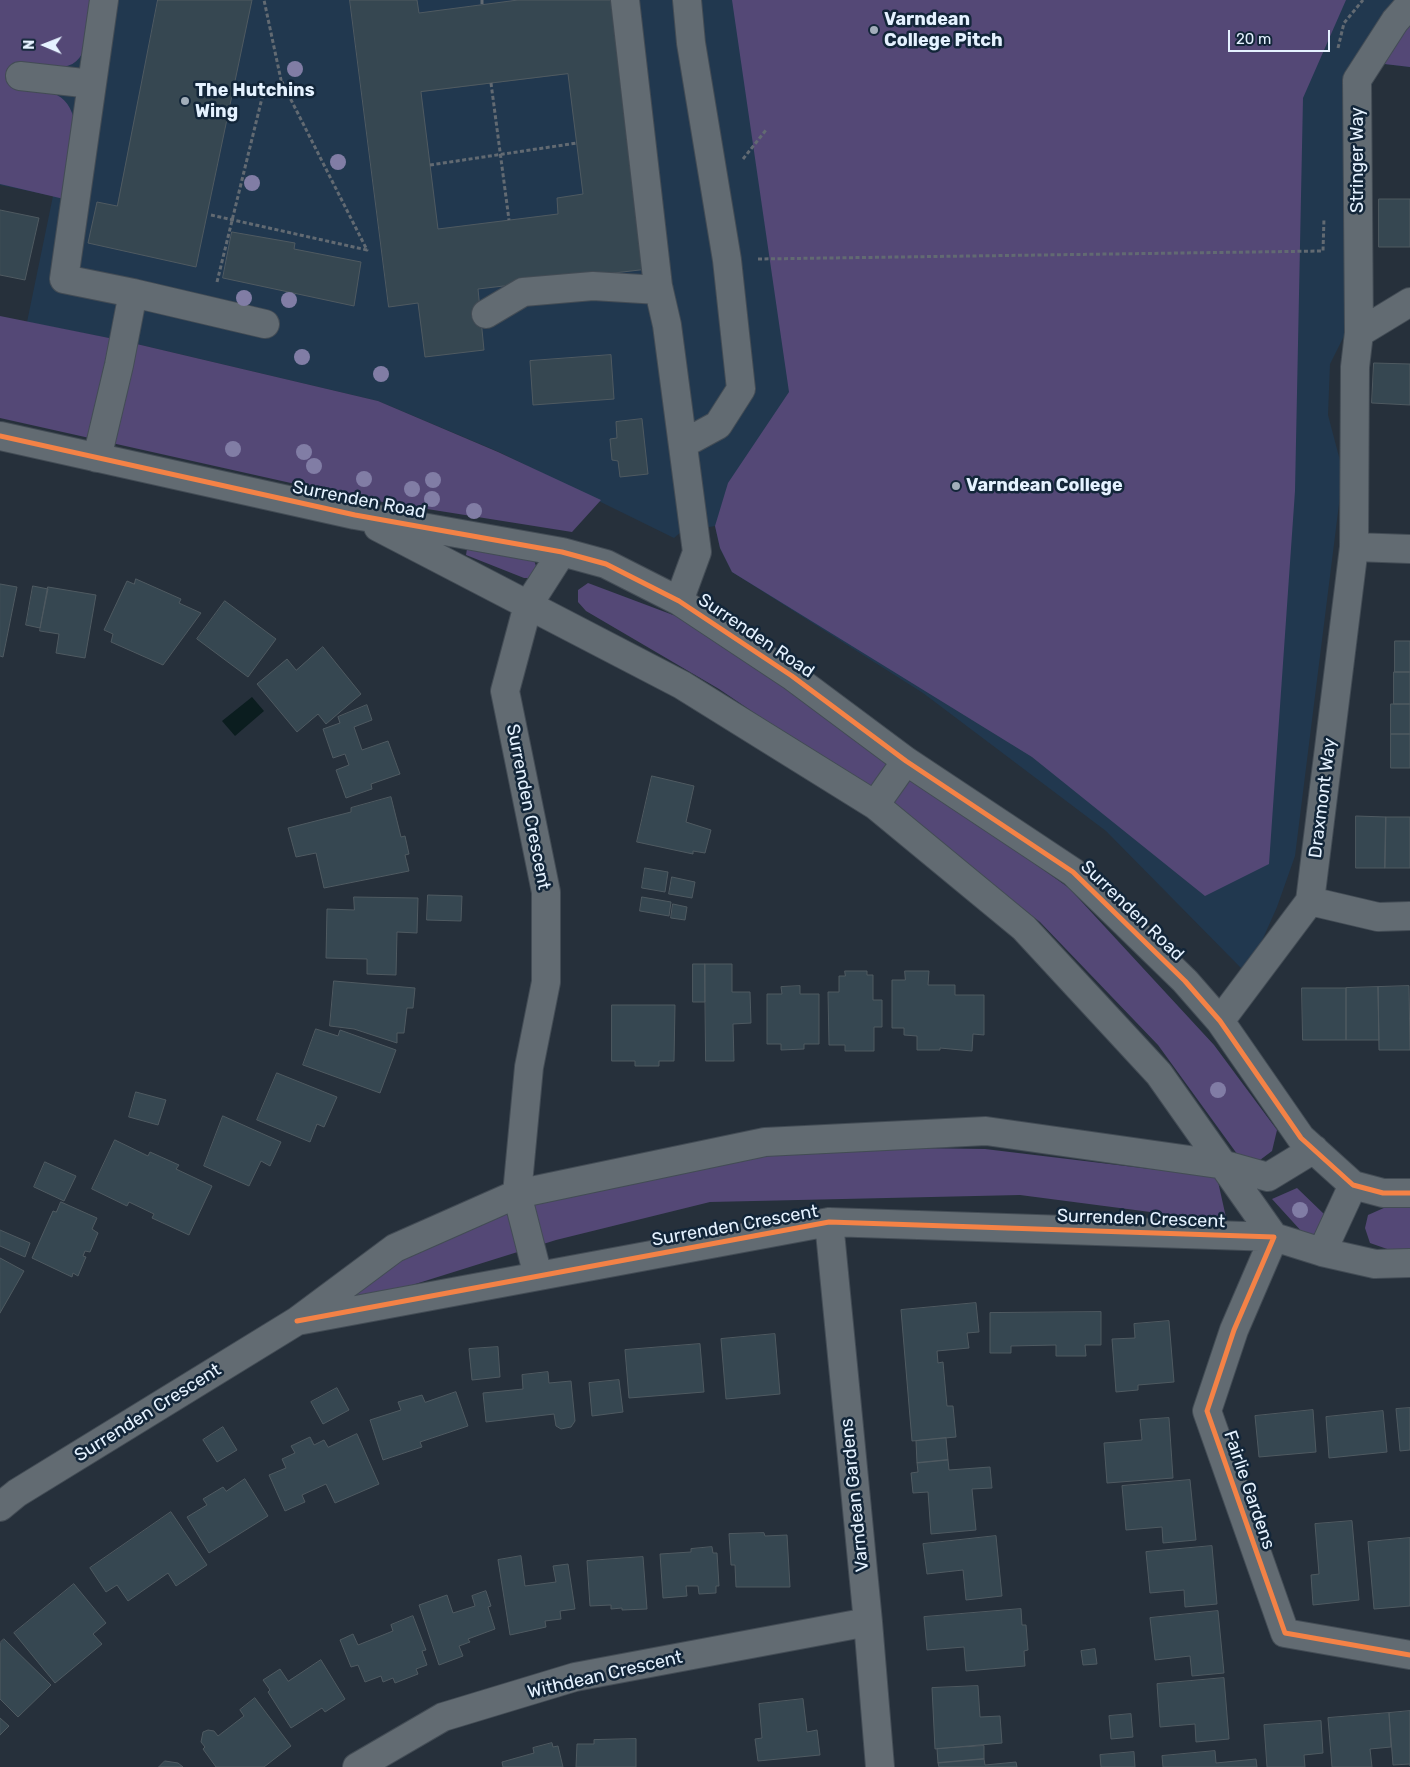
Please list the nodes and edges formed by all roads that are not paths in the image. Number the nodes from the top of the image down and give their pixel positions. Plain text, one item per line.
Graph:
1 (104, 0) edge
2 (624, 0) edge
3 (687, 0) edge
4 (1410, 4) edge
5 (20, 76) dead end
6 (92, 84) junction
7 (659, 290) junction
8 (133, 293) junction
9 (1410, 302) edge
10 (486, 314) dead end
11 (265, 324) dead end
12 (1359, 333) junction
13 (0, 436) edge
14 (683, 444) junction
15 (97, 458) junction
16 (355, 515) junction
17 (1354, 547) junction
18 (1410, 549) edge
19 (562, 552) junction
20 (680, 601) junction
21 (528, 605) junction
22 (906, 761) junction
23 (875, 805) junction
24 (1310, 901) junction
25 (1410, 916) edge
26 (1220, 1021) junction
27 (1314, 1149) junction
28 (1225, 1165) junction
29 (1354, 1185) junction
30 (1410, 1193) edge
31 (517, 1194) junction
32 (829, 1222) junction
33 (1274, 1237) junction
34 (1322, 1252) junction
35 (1410, 1263) edge
36 (538, 1276) junction
37 (297, 1321) junction
38 (0, 1507) edge
39 (868, 1622) junction
40 (1410, 1655) edge
41 (357, 1767) edge
42 (880, 1767) edge

1 - 6 street
2 - 7 street
3 - 14 street
4 - 12 street, Stringer Way
5 - 6 street
6 - 8 street
7 - 10 street
7 - 14 street
8 - 11 street
8 - 15 street
9 - 12 street
12 - 17 street, Draxmont Way
13 - 15 street, Surrenden Road
14 - 20 street
15 - 16 street, Surrenden Road
16 - 19 street, Surrenden Road
16 - 21 street, Surrenden Road
17 - 18 street
17 - 24 street, Draxmont Way
19 - 20 street, Surrenden Road
19 - 21 street, Surrenden Crescent
20 - 22 street, Surrenden Road
21 - 23 street, Surrenden Road
21 - 31 street, Surrenden Crescent
22 - 23 street
22 - 26 street, Surrenden Road
23 - 28 street, Surrenden Road
24 - 25 street
24 - 26 street, Draxmont Way
26 - 27 street, Surrenden Road
27 - 28 street
27 - 29 street, Surrenden Road
28 - 31 street, Surrenden Crescent
28 - 33 street, Surrenden Road
29 - 30 street, Surrenden Road
29 - 34 street
31 - 36 street, Surrenden Crescent
31 - 37 street, Surrenden Crescent
32 - 33 street, Surrenden Crescent
32 - 36 street, Surrenden Crescent
32 - 39 street, Varndean Gardens
33 - 34 street
33 - 40 street, Fairlie Gardens
34 - 35 street
36 - 37 street, Surrenden Crescent
37 - 38 street, Surrenden Crescent
39 - 41 street, Withdean Crescent
39 - 42 street, Varndean Gardens

